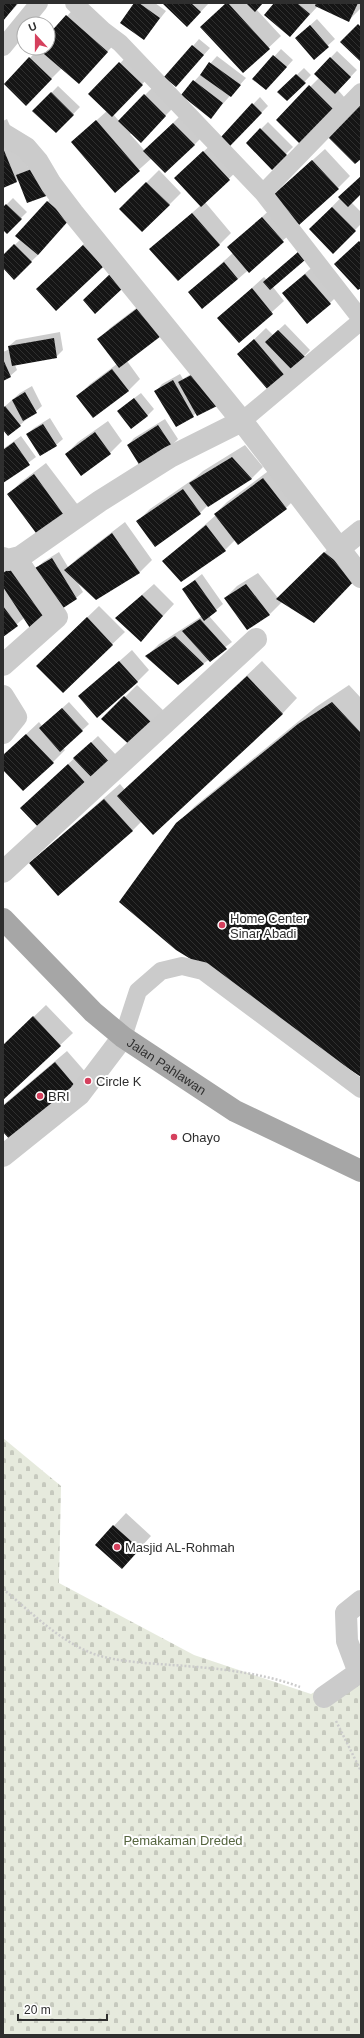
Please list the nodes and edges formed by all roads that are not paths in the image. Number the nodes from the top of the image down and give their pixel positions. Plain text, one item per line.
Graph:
1 (39, 3) edge
2 (74, 3) edge
3 (3, 47) edge
4 (361, 92) edge
5 (3, 134) edge
6 (263, 193) junction
7 (361, 320) edge
8 (242, 421) junction
9 (361, 531) edge
10 (340, 548) junction
11 (9, 559) edge
12 (361, 577) edge
13 (256, 639) dead end
14 (3, 665) edge
15 (3, 696) edge
16 (3, 733) edge
17 (3, 872) edge
18 (3, 919) edge
19 (123, 1036) junction
20 (361, 1089) edge
21 (3, 1156) edge
22 (361, 1171) edge
23 (361, 1601) edge
24 (360, 1672) edge
25 (324, 1697) road end

1 - 3 lane
2 - 6 lane
4 - 6 lane
5 - 8 street
6 - 7 lane
7 - 8 lane
8 - 10 street
8 - 11 street
9 - 10 street
10 - 12 street
11 - 14 street
13 - 17 street
15 - 16 street
18 - 19 main road, Jalan Pahlawan
19 - 20 lane
19 - 21 street
19 - 22 main road, Jalan Pahlawan
23 - 24 street
24 - 25 street

